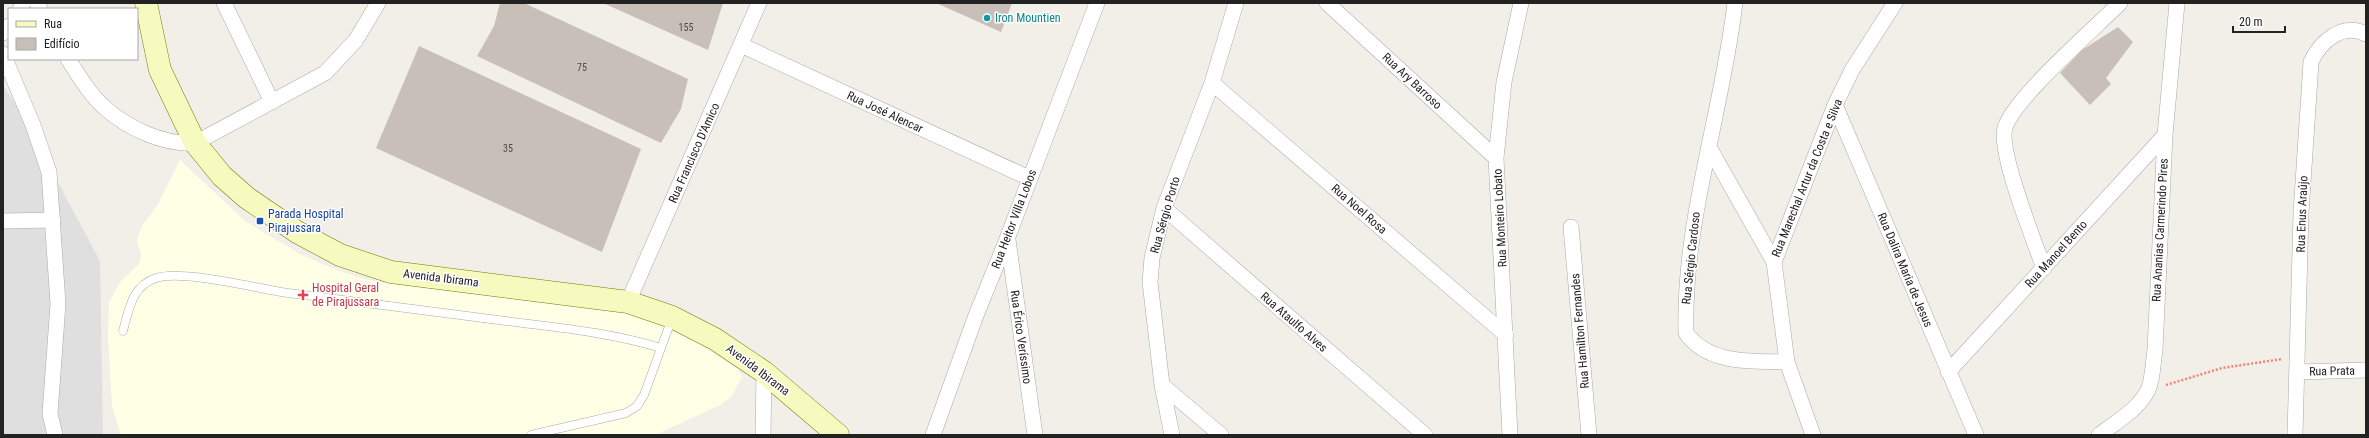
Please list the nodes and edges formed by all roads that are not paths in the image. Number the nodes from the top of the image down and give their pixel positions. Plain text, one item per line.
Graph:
1 (146, 3) edge
2 (224, 3) edge
3 (378, 3) edge
4 (759, 3) edge
5 (1097, 3) edge
6 (1236, 3) edge
7 (1327, 3) edge
8 (1521, 3) edge
9 (1735, 3) edge
10 (1896, 3) edge
11 (2120, 3) edge
12 (2177, 3) edge
13 (2366, 34) edge
14 (741, 45) junction
15 (3, 54) edge
16 (69, 60) edge
17 (1212, 83) junction
18 (272, 102) junction
19 (1835, 105) junction
20 (2165, 135) junction
21 (195, 143) junction
22 (1709, 147) junction
23 (1496, 158) junction
24 (1029, 178) junction
25 (1164, 208) junction
26 (3, 220) edge
27 (53, 220) junction
28 (1571, 227) dead end
29 (1008, 239) junction
30 (1774, 262) junction
31 (2044, 268) junction
32 (628, 302) junction
33 (672, 317) junction
34 (123, 331) dead end
35 (1506, 335) junction
36 (661, 348) junction
37 (1787, 362) junction
38 (2366, 370) edge
39 (764, 372) junction
40 (1948, 372) junction
41 (2298, 372) junction
42 (1162, 385) junction
43 (55, 435) edge
44 (531, 435) edge
45 (762, 435) edge
46 (838, 435) edge
47 (933, 435) edge
48 (1035, 435) edge
49 (1172, 435) edge
50 (1221, 435) edge
51 (1424, 435) edge
52 (1510, 435) edge
53 (1589, 435) edge
54 (1813, 435) edge
55 (1976, 435) edge
56 (2099, 435) edge
57 (2295, 435) edge

1 - 21 main road, Avenida Ibirama
2 - 18 street
3 - 18 street
4 - 14 street, Rua Francisco D'Amico
5 - 24 street, Rua Heitor Villa Lobos
6 - 17 street, Rua Sérgio Porto
7 - 23 street, Rua Ary Barroso
8 - 23 street, Rua Monteiro Lobato
9 - 22 street, Rua Sérgio Cardoso
10 - 19 street, Rua Marechal Artur da Costa e Silva
11 - 31 street
12 - 20 street, Rua Ananias Carmerindo Pires
13 - 41 street, Rua Enus Araújo
14 - 24 street, Rua José Alencar
14 - 32 street, Rua Francisco D'Amico
15 - 27 street
16 - 21 street
17 - 25 street, Rua Sérgio Porto
17 - 35 street, Rua Noel Rosa
18 - 21 street
19 - 30 street, Rua Marechal Artur da Costa e Silva
19 - 40 street, Rua Dalira Maria de Jesus
20 - 31 street, Rua Manoel Bento
20 - 56 street, Rua Ananias Carmerindo Pires
21 - 32 main road, Avenida Ibirama
22 - 30 street
22 - 37 street, Rua Sérgio Cardoso
23 - 35 street, Rua Monteiro Lobato
24 - 29 street, Rua Heitor Villa Lobos
25 - 42 street, Rua Sérgio Porto
25 - 51 street, Rua Ataulfo Alves
26 - 27 street
27 - 43 street
28 - 53 street, Rua Hamilton Fernandes
29 - 47 street, Rua Heitor Villa Lobos
29 - 48 street, Rua Érico Veríssimo
30 - 37 street, Rua Marechal Artur da Costa e Silva
31 - 40 street, Rua Manoel Bento
32 - 33 main road, Avenida Ibirama
33 - 36 lane
33 - 39 main road, Avenida Ibirama
34 - 36 lane
35 - 52 street, Rua Monteiro Lobato
36 - 44 lane
37 - 54 street, Rua Marechal Artur da Costa e Silva
38 - 41 street, Rua Prata
39 - 45 street
39 - 46 main road, Avenida Ibirama
40 - 55 street, Rua Dalira Maria de Jesus
41 - 57 street, Rua Enus Araújo
42 - 49 street, Rua Sérgio Porto
42 - 50 street

